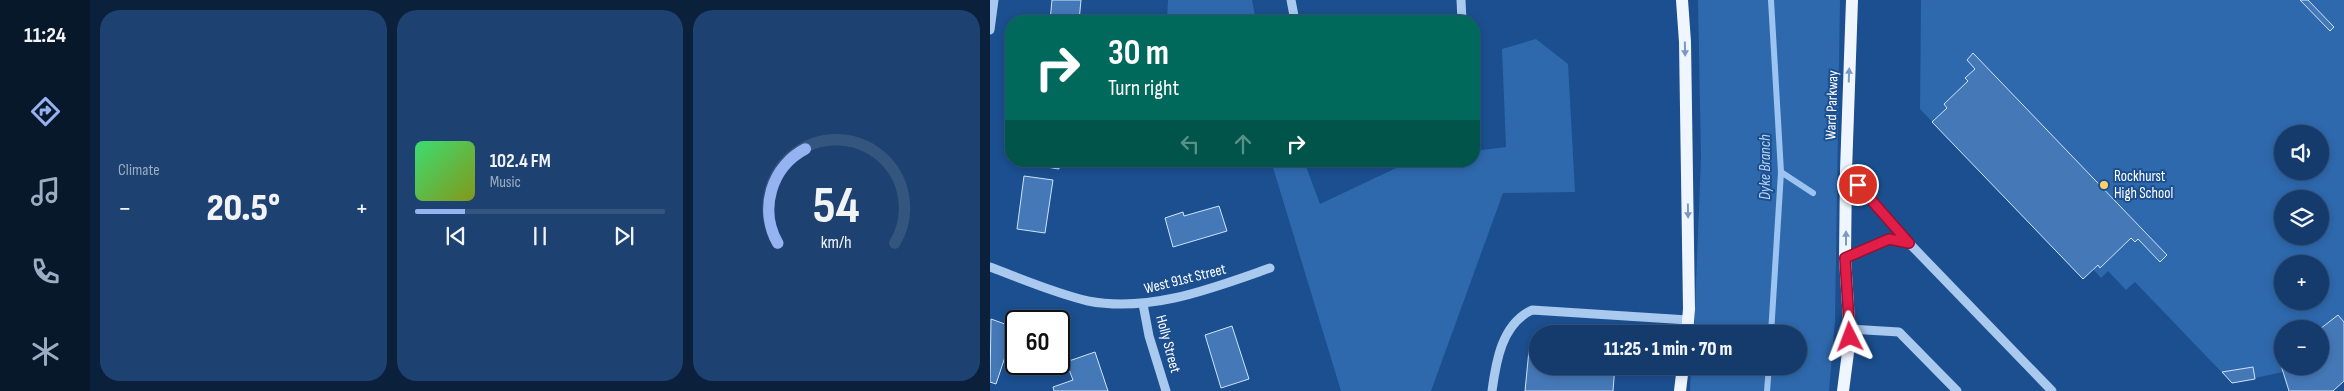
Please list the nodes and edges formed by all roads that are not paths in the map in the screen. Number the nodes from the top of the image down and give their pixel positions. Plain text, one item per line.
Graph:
1 (994, 0) edge
2 (1291, 0) edge
3 (1461, 0) edge
4 (1682, 0) edge
5 (1852, 0) edge
6 (1294, 15) edge
7 (1462, 15) edge
8 (990, 30) edge
9 (1846, 171) junction
10 (1909, 243) junction
11 (1845, 258) junction
12 (990, 267) edge
13 (1270, 268) dead end
14 (1143, 304) junction
15 (1688, 320) junction
16 (1688, 325) edge
17 (1850, 329) junction
18 (1682, 375) edge
19 (1166, 391) edge
20 (1492, 391) edge
21 (1680, 391) edge
22 (1843, 391) edge
23 (1957, 391) edge
24 (2052, 391) edge

1 - 8 street
2 - 6 street
3 - 7 street
4 -> 15 main road
9 -> 5 main road, Ward Parkway
9 - 10 street
11 -> 9 main road, Ward Parkway
10 - 11 street
10 - 24 street
11 - 17 main road, Ward Parkway
12 - 14 street, West 91st Street
13 - 14 street, West 91st Street
14 - 19 street, Holly Street
15 - 16 main road
15 - 20 street
17 - 22 main road, Ward Parkway
17 - 23 street
18 - 21 main road

